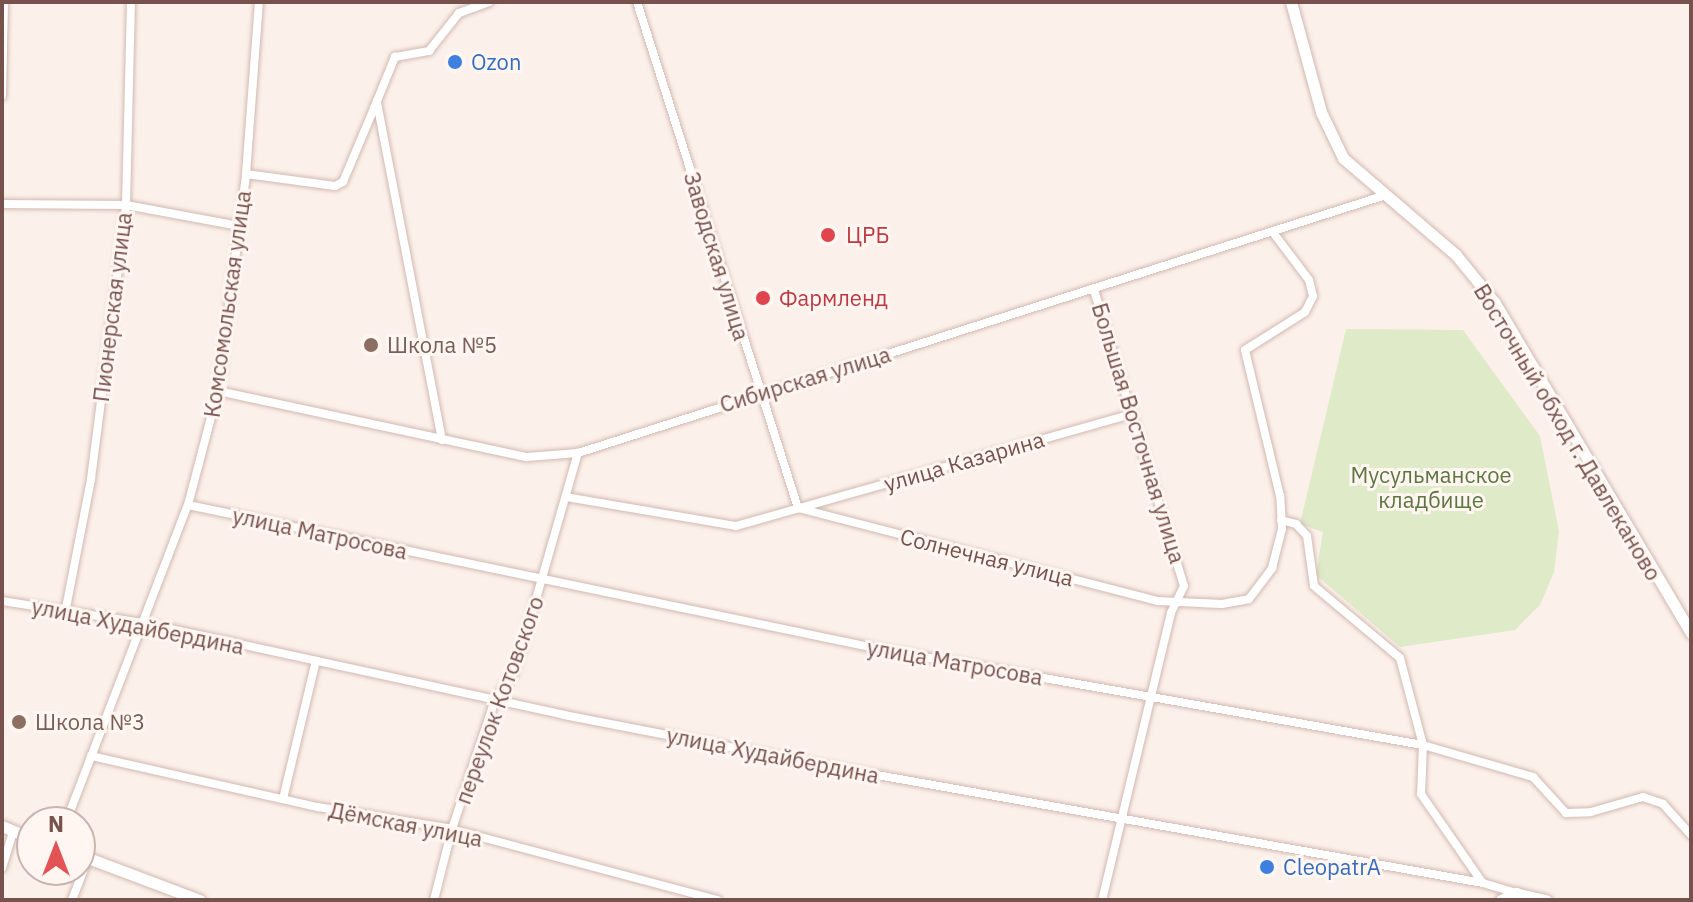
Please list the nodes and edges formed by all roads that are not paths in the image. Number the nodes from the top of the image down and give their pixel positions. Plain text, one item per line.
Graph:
1 (4, 2) edge
2 (131, 2) edge
3 (259, 2) edge
4 (489, 2) edge
5 (637, 2) edge
6 (1291, 2) edge
7 (2, 96) edge
8 (377, 101) junction
9 (246, 174) junction
10 (1383, 196) junction
11 (2, 204) edge
12 (126, 205) junction
13 (239, 226) junction
14 (1272, 231) junction
15 (1094, 290) junction
16 (218, 391) junction
17 (758, 394) junction
18 (1131, 414) junction
19 (442, 440) junction
20 (578, 453) junction
21 (566, 497) junction
22 (188, 505) junction
23 (798, 508) junction
24 (1281, 520) junction
25 (543, 581) junction
26 (2, 601) edge
27 (1176, 604) junction
28 (66, 608) junction
29 (143, 623) junction
30 (1691, 633) edge
31 (316, 661) junction
32 (1151, 698) junction
33 (495, 700) junction
34 (1423, 745) junction
35 (91, 756) junction
36 (283, 799) junction
37 (72, 806) edge
38 (1123, 822) junction
39 (8, 828) edge
40 (452, 829) junction
41 (1691, 835) edge
42 (96, 861) edge
43 (2, 868) edge
44 (1483, 883) junction
45 (1496, 887) junction
46 (1521, 896) edge
47 (200, 900) edge
48 (434, 900) edge
49 (718, 900) edge
50 (1102, 900) edge
51 (1499, 900) edge
52 (1546, 900) edge

1 - 7 street
2 - 12 street, Пионерская улица
3 - 9 street, Комсомольская улица
4 - 8 street
5 - 17 street, Заводская улица
6 - 10 street, Восточный обход г. Давлеканово
8 - 9 street
8 - 19 street
9 - 13 street, Комсомольская улица
10 - 14 street, Сибирская улица
10 - 30 street, Восточный обход г. Давлеканово
11 - 12 street
12 - 13 street
12 - 28 street, Пионерская улица
13 - 16 street, Комсомольская улица
14 - 15 street, Сибирская улица
14 - 24 street
15 - 17 street, Сибирская улица
15 - 18 street, Большая Восточная улица
16 - 19 street, Сибирская улица
16 - 22 street, Комсомольская улица
17 - 20 street, Сибирская улица
17 - 23 street, Заводская улица
18 - 23 street, улица Казарина
18 - 27 street, Большая Восточная улица
19 - 20 street, Сибирская улица
20 - 21 street, переулок Котовского
21 - 23 street, улица Казарина
21 - 25 street, переулок Котовского
22 - 25 street, улица Матросова
22 - 29 street, Комсомольская улица
23 - 27 street, Солнечная улица
24 - 27 street, Солнечная улица
24 - 34 street
25 - 32 street, улица Матросова
25 - 33 street, переулок Котовского
26 - 28 street, улица Худайбердина
27 - 32 street, Большая Восточная улица
28 - 29 street, улица Худайбердина
29 - 31 street, улица Худайбердина
29 - 35 street, Комсомольская улица
31 - 33 street, улица Худайбердина
31 - 36 street
32 - 34 street, улица Матросова
32 - 38 street, Большая Восточная улица
33 - 38 street, улица Худайбердина
33 - 40 street, переулок Котовского
34 - 41 street, улица Матросова
34 - 44 street
35 - 36 street, Дёмская улица
35 - 37 street, Комсомольская улица
36 - 40 street, Дёмская улица
38 - 44 street, улица Худайбердина
38 - 50 street, Большая Восточная улица
39 - 43 street
40 - 48 street, переулок Котовского
40 - 49 street, Дёмская улица
42 - 47 street
44 - 45 street, улица Худайбердина
45 - 46 street, улица Худайбердина
45 - 51 street
46 - 51 street
46 - 52 street, улица Худайбердина

